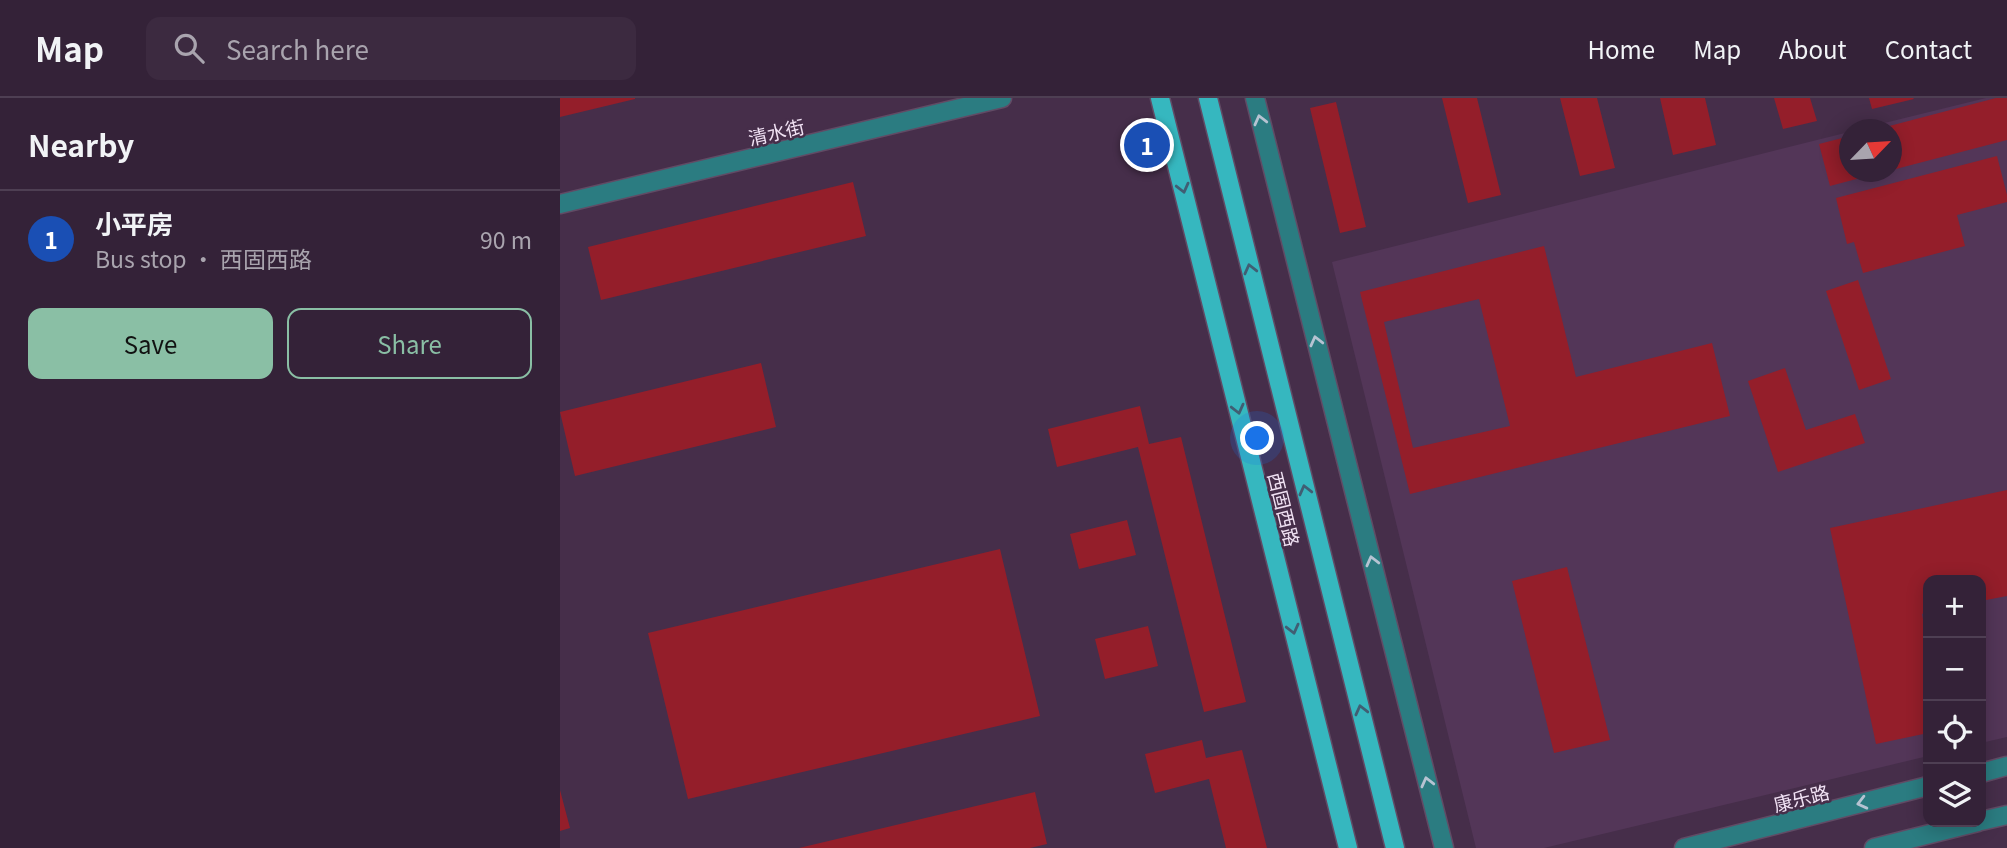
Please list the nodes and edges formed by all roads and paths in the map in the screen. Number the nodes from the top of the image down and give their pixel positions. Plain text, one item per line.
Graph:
1 (1002, 98) edge
2 (1160, 98) edge
3 (1208, 98) edge
4 (1255, 98) edge
5 (560, 204) edge
6 (2007, 766) edge
7 (1986, 772) edge
8 (1923, 787) edge
9 (2007, 815) edge
10 (1986, 820) edge
11 (1956, 827) edge
12 (1348, 848) edge
13 (1395, 848) edge
14 (1444, 848) edge
15 (1684, 848) edge
16 (1874, 848) edge

1 - 5 street, 清水街
2 -> 12 main road, 西固西路
13 -> 3 main road, 西固西路
14 -> 4 street
6 - 7 street
8 -> 15 street, 康乐路
9 - 10 street
11 - 16 street

